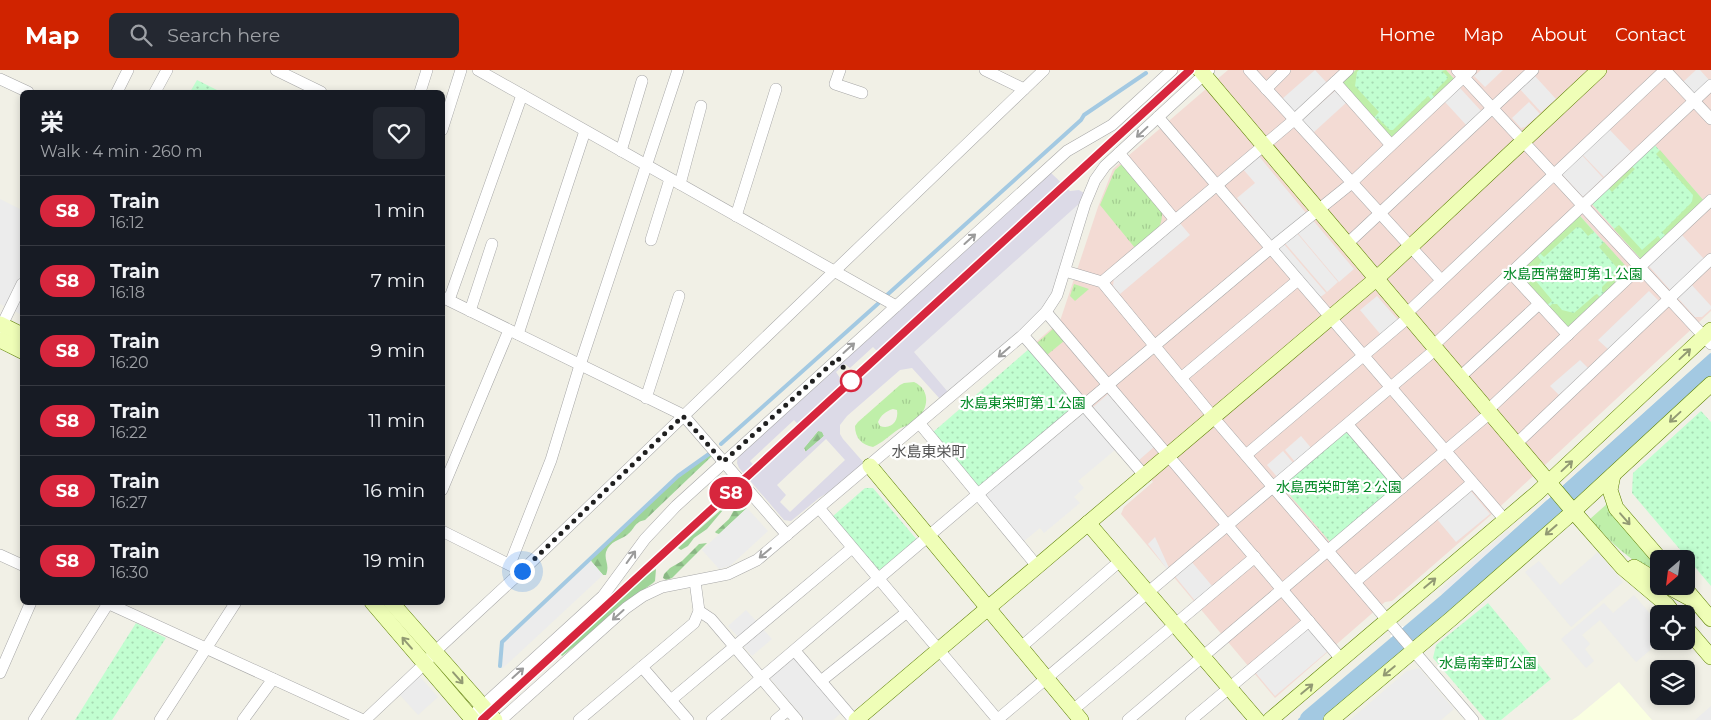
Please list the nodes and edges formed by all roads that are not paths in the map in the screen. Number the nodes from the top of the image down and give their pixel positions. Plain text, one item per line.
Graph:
1 (128, 70) edge
2 (167, 70) edge
3 (276, 70) edge
4 (427, 70) edge
5 (461, 70) edge
6 (478, 70) edge
7 (678, 70) edge
8 (840, 70) edge
9 (985, 70) edge
10 (1044, 70) edge
11 (1172, 70) edge
12 (1249, 70) edge
13 (1286, 70) edge
14 (1348, 70) edge
15 (1533, 70) edge
16 (1599, 70) edge
17 (1665, 70) edge
18 (1204, 72) edge
19 (1464, 72) edge
20 (0, 78) edge
21 (642, 81) dead end
22 (1335, 82) junction
23 (1711, 85) edge
24 (1266, 88) junction
25 (776, 89) dead end
26 (1024, 89) junction
27 (24, 90) edge
28 (118, 90) edge
29 (156, 90) edge
30 (317, 90) edge
31 (421, 90) edge
32 (862, 93) dead end
33 (522, 95) junction
34 (1694, 101) junction
35 (701, 106) dead end
36 (1492, 109) junction
37 (1158, 117) junction
38 (1711, 119) edge
39 (1294, 120) junction
40 (445, 121) edge
41 (585, 131) junction
42 (1523, 142) junction
43 (1263, 145) junction
44 (1391, 145) junction
45 (620, 151) junction
46 (1119, 153) junction
47 (647, 166) junction
48 (1553, 175) junction
49 (675, 182) junction
50 (1351, 182) junction
51 (1216, 184) junction
52 (1711, 200) edge
53 (1582, 206) junction
54 (1318, 210) junction
55 (1380, 213) junction
56 (736, 216) junction
57 (1175, 220) junction
58 (651, 240) dead end
59 (492, 244) dead end
60 (1347, 244) junction
61 (1411, 246) junction
62 (1270, 248) junction
63 (1711, 259) edge
64 (1640, 268) junction
65 (1065, 271) junction
66 (834, 272) junction
67 (1511, 273) junction
68 (1376, 279) junction
69 (1298, 280) junction
70 (1441, 280) junction
71 (1102, 282) junction
72 (20, 288) edge
73 (679, 296) dead end
74 (446, 299) edge
75 (1669, 299) junction
76 (1540, 304) junction
77 (896, 306) junction
78 (470, 311) junction
79 (1046, 312) junction
80 (1407, 316) junction
81 (1330, 318) junction
82 (1, 329) edge
83 (513, 332) junction
84 (20, 334) edge
85 (1023, 335) junction
86 (1568, 335) junction
87 (1708, 337) edge
88 (1155, 346) junction
89 (1435, 348) junction
90 (20, 349) edge
91 (1363, 357) junction
92 (580, 365) junction
93 (1460, 377) junction
94 (1181, 378) junction
95 (1711, 384) edge
96 (1108, 386) junction
97 (1390, 389) junction
98 (646, 398) junction
99 (1085, 406) junction
100 (1489, 411) junction
101 (683, 416) junction
102 (1213, 416) junction
103 (920, 424) junction
104 (1348, 425) junction
105 (1517, 443) junction
106 (1444, 452) junction
107 (1168, 455) junction
108 (1246, 455) junction
109 (723, 462) junction
110 (870, 466) junction
111 (1144, 474) junction
112 (1614, 474) junction
113 (445, 483) edge
114 (1472, 484) junction
115 (1553, 486) junction
116 (1274, 488) junction
117 (1402, 488) junction
118 (978, 494) junction
119 (1570, 507) junction
120 (818, 508) junction
121 (1504, 520) junction
122 (1088, 523) junction
123 (1229, 526) junction
124 (445, 532) edge
125 (787, 535) junction
126 (928, 537) junction
127 (852, 548) junction
128 (1327, 550) junction
129 (1608, 550) junction
130 (1652, 550) edge
131 (0, 555) edge
132 (1255, 557) junction
133 (1120, 560) junction
134 (20, 564) edge
135 (510, 564) junction
136 (1037, 566) junction
137 (522, 571) junction
138 (1650, 577) edge
139 (879, 579) junction
140 (695, 581) junction
141 (1355, 582) junction
142 (1282, 589) junction
143 (1148, 593) junction
144 (1684, 595) edge
145 (1691, 595) edge
146 (1697, 602) junction
147 (30, 605) edge
148 (106, 605) edge
149 (111, 605) edge
150 (233, 605) edge
151 (375, 605) edge
152 (394, 605) edge
153 (1667, 605) edge
154 (987, 608) junction
155 (699, 611) junction
156 (907, 612) junction
157 (1711, 619) edge
158 (1309, 621) junction
159 (1175, 624) junction
160 (1392, 625) junction
161 (1695, 638) edge
162 (734, 647) junction
163 (1020, 648) junction
164 (1411, 648) junction
165 (207, 649) junction
166 (938, 650) junction
167 (795, 651) junction
168 (435, 652) junction
169 (1203, 656) junction
170 (1711, 657) edge
171 (1341, 660) junction
172 (425, 663) junction
173 (642, 667) junction
174 (0, 673) edge
175 (273, 679) junction
176 (762, 679) junction
177 (1047, 679) junction
178 (821, 681) junction
179 (1229, 687) junction
180 (671, 700) junction
181 (483, 706) junction
182 (788, 710) junction
183 (1077, 715) edge
184 (592, 716) edge
185 (470, 719) edge
186 (34, 720) edge
187 (160, 720) edge
188 (243, 720) edge
189 (364, 720) edge
190 (495, 720) edge
191 (501, 720) edge
192 (579, 720) edge
193 (688, 720) edge
194 (712, 720) edge
195 (776, 720) edge
196 (796, 720) edge
197 (855, 720) edge
198 (998, 720) edge
199 (1128, 720) edge
200 (1192, 720) edge
201 (1257, 720) edge
202 (1270, 720) edge
203 (1331, 720) edge
204 (1473, 720) edge

1 - 28 street
2 - 29 street
3 - 30 street
4 - 31 street
5 - 40 street
6 - 33 street
7 - 47 street
8 - 32 street
9 - 26 street
10 - 26 street
77 -> 11 street
12 - 24 street
13 - 24 street
14 - 22 street
15 - 36 street
16 - 42 street
17 - 34 street
17 - 48 street
18 - 37 street
18 - 43 street
19 - 36 street
19 - 44 street
20 - 27 street
21 - 45 street
22 - 39 street
22 - 44 street
23 - 34 street
24 - 39 street
25 - 56 street
26 - 66 street
33 - 41 street
33 - 74 street
34 - 38 street
34 - 53 street
35 - 49 street
36 - 42 street
36 - 55 street
37 -> 46 street
37 - 51 street
39 - 43 street
39 - 50 street
41 - 45 street
41 - 83 street
42 - 48 street
42 - 61 street
43 - 51 street
43 - 54 street
44 - 50 street
45 - 47 street
46 - 57 street
46 - 65 street
47 - 49 street
47 - 92 street
48 - 53 street
48 - 70 street
49 - 56 street
49 - 58 street
50 - 54 street
50 - 55 street
51 - 57 street
51 - 62 street
52 - 64 street
53 - 64 street
53 - 67 street
54 - 60 street
54 - 62 street
55 - 60 street
55 - 61 street
56 - 66 street
57 - 71 street
59 - 78 street
60 - 68 street
61 - 68 street
61 - 70 street
62 - 69 street
62 - 88 street
63 - 75 street
64 - 75 street
64 - 86 street
65 - 71 street
65 - 79 street
66 - 77 street
66 - 101 street
67 - 76 street
67 - 89 street
68 - 80 street
68 - 81 street
69 - 81 street
69 - 94 street
70 - 80 street
71 - 88 street
72 - 82 street
73 - 98 street
74 - 78 street
75 - 87 street
75 - 105 street
76 - 86 street
76 - 93 street
109 -> 77 street
78 - 83 street
79 - 85 street
79 - 96 street
80 - 89 street
80 - 91 street
81 - 91 street
81 - 102 street
82 - 84 street
82 - 90 street
83 - 92 street
83 - 113 street
85 - 99 street
85 -> 103 street
86 - 100 street
115 -> 87 street
88 - 94 street
88 - 96 street
89 - 93 street
89 - 97 street
91 - 97 street
91 - 108 street
92 - 98 street
92 - 135 street
93 - 100 street
94 - 102 street
95 -> 112 street
96 - 99 street
96 - 107 street
97 - 104 street
97 - 106 street
98 - 101 street
99 - 111 street
99 - 118 street
100 - 105 street
100 - 106 street
101 - 109 street
101 - 137 street
102 - 107 street
102 - 108 street
103 - 110 street
103 - 118 street
104 - 116 street
104 - 117 street
105 - 115 street
106 - 114 street
106 - 117 street
107 - 111 street
107 - 123 street
108 - 116 street
109 - 125 street
181 -> 109 street
110 - 120 street
110 - 126 street
111 - 122 street
112 - 119 street
112 -> 130 street
114 - 121 street
114 - 141 street
115 - 119 street
115 - 121 street
116 - 123 street
116 - 128 street
117 - 128 street
118 - 126 street
118 - 136 street
119 - 129 street
119 -> 164 street
120 - 125 street
120 - 127 street
160 -> 121 street
122 - 133 street
122 - 136 street
123 - 132 street
123 - 143 street
124 - 135 street
125 -> 140 street
126 - 139 street
126 - 154 street
127 - 139 street
127 - 162 street
128 - 141 street
128 - 142 street
129 - 138 street
129 - 153 street
131 - 134 street
132 - 142 street
132 - 159 street
133 - 143 street
133 - 163 street
135 - 137 street
136 - 154 street
137 - 168 street
139 - 156 street
139 - 167 street
140 - 155 street
140 -> 191 street
141 - 160 street
142 - 158 street
142 - 169 street
143 - 159 street
143 - 177 street
144 - 146 street
145 - 146 street
146 - 157 street
147 - 174 street
148 - 186 street
149 - 165 street
150 - 165 street
172 -> 151 street
152 - 168 street
154 - 163 street
154 - 166 street
155 - 162 street
155 - 173 street
156 - 166 street
156 - 178 street
158 - 171 street
158 - 179 street
159 - 169 street
159 - 183 street
160 - 164 street
160 - 171 street
161 - 170 street
162 - 176 street
162 - 180 street
163 - 177 street
164 -> 203 street
164 - 204 street
165 - 175 street
165 - 187 street
166 - 197 street
166 - 198 street
167 - 176 street
167 - 178 street
168 - 172 street
168 -> 181 street
169 - 179 street
169 - 199 street
202 -> 171 street
172 - 185 street
172 - 189 street
173 - 180 street
173 - 184 street
175 - 188 street
175 - 189 street
176 - 182 street
176 - 194 street
177 - 183 street
177 - 198 street
178 - 197 street
179 - 200 street
179 - 201 street
180 - 193 street
181 - 185 street
181 - 190 street
182 - 195 street
182 - 196 street
184 - 192 street

